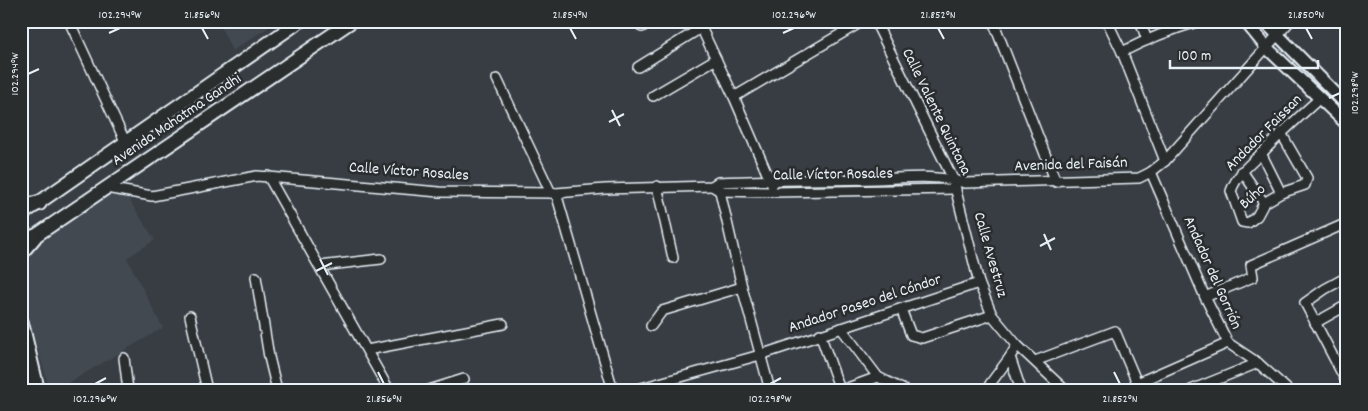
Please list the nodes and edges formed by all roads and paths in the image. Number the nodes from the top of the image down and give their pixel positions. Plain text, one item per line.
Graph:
1 (69, 21) edge
2 (300, 21) edge
3 (352, 21) edge
4 (651, 21) edge
5 (863, 21) edge
6 (875, 21) edge
7 (993, 21) edge
8 (1107, 21) edge
9 (1140, 21) edge
10 (1200, 21) edge
11 (1245, 21) edge
12 (1264, 21) edge
13 (1290, 21) edge
14 (699, 25) edge
15 (642, 27) dead end
16 (1278, 36) junction
17 (1147, 40) junction
18 (1267, 48) junction
19 (1122, 52) junction
20 (716, 59) junction
21 (638, 67) dead end
22 (497, 80) dead end
23 (653, 96) dead end
24 (734, 97) junction
25 (1320, 98) junction
26 (1347, 104) edge
27 (1347, 124) edge
28 (1280, 133) junction
29 (126, 141) junction
30 (1261, 153) junction
31 (1165, 162) junction
32 (1242, 171) junction
33 (1151, 172) junction
34 (268, 176) junction
35 (953, 179) junction
36 (771, 180) junction
37 (1056, 182) junction
38 (965, 183) junction
39 (657, 186) junction
40 (717, 186) junction
41 (106, 188) junction
42 (956, 188) junction
43 (773, 192) junction
44 (554, 193) junction
45 (1281, 193) junction
46 (39, 203) junction
47 (1264, 204) junction
48 (21, 208) edge
49 (21, 215) edge
50 (1242, 222) joint
51 (1347, 223) edge
52 (34, 237) junction
53 (21, 246) edge
54 (21, 252) edge
55 (673, 258) dead end
56 (381, 259) dead end
57 (320, 266) junction
58 (256, 277) dead end
59 (1347, 277) edge
60 (979, 283) junction
61 (742, 287) junction
62 (1205, 297) junction
63 (1347, 305) edge
64 (901, 309) junction
65 (992, 315) junction
66 (190, 316) dead end
67 (21, 323) edge
68 (1315, 323) junction
69 (502, 324) dead end
70 (651, 326) dead end
71 (841, 328) junction
72 (820, 334) junction
73 (1228, 343) junction
74 (1017, 345) junction
75 (367, 350) junction
76 (760, 354) junction
77 (1010, 357) junction
78 (124, 358) dead end
79 (1035, 361) junction
80 (1258, 363) junction
81 (21, 368) edge
82 (878, 377) junction
83 (464, 379) dead end
84 (1347, 385) edge
85 (1139, 386) edge
86 (26, 390) edge
87 (37, 390) edge
88 (128, 390) edge
89 (207, 390) edge
90 (277, 390) edge
91 (389, 390) edge
92 (429, 390) edge
93 (613, 390) edge
94 (634, 390) edge
95 (770, 390) edge
96 (841, 390) edge
97 (904, 390) edge
98 (992, 390) edge
99 (1021, 390) edge
100 (1065, 390) edge
101 (1191, 390) edge
102 (1288, 390) edge
103 (1341, 390) edge

1 - 29 street
2 - 29 main road, Avenida Mahatma Gandhi
3 - 41 main road, Avenida Mahatma Gandhi
4 - 15 street
5 - 24 street
6 - 35 street, Calle Valente Quintana
7 - 37 street
8 - 19 street
9 - 17 street
10 - 17 street
11 - 18 street
12 - 16 street
13 - 16 street, Avenida del Faisán
14 - 20 street
14 - 21 street
16 - 18 street, Avenida del Faisán
16 - 26 street
17 - 19 street
18 - 25 street
18 - 31 street, Avenida del Faisán
19 - 31 street
20 - 23 street
20 - 24 street
22 - 44 street
24 - 36 street
25 - 27 street
25 - 28 street, Andador Faissan
28 - 30 street, Andador Faissan
28 - 45 street, Búho
29 - 46 main road, Avenida Mahatma Gandhi
30 - 32 street, Andador Faissan
30 - 45 street
31 - 33 street, Avenida del Faisán
32 - 47 street
32 - 50 street, Andador Faissan
33 - 37 street, Avenida del Faisán
33 - 62 street, Andador del Gorrión
34 - 41 street, Calle Víctor Rosales
34 - 44 street, Calle Víctor Rosales
34 - 57 street
35 - 36 street, Calle Víctor Rosales
35 - 38 street, Avenida del Faisán
35 - 42 street, Calle Valente Quintana
36 - 40 street, Calle Víctor Rosales
36 - 43 street
37 - 38 street, Avenida del Faisán
38 - 42 street, Avenida del Faisán
39 - 40 street, Calle Víctor Rosales
39 - 44 street, Calle Víctor Rosales
39 - 55 street
40 - 43 street, Calle Víctor Rosales
40 - 61 street
41 - 52 main road, Avenida Mahatma Gandhi
42 - 43 street, Calle Víctor Rosales
42 - 60 street, Calle Avestruz
44 - 93 street
45 - 47 street, Búho
46 - 48 main road
46 - 49 main road, Avenida Mahatma Gandhi
47 - 50 street, Búho
51 - 62 street
52 - 53 main road, Avenida Mahatma Gandhi
52 - 54 main road
56 - 57 street
57 - 75 street
58 - 90 street
59 - 68 street
60 - 64 street, Andador Paseo del Cóndor
60 - 65 street, Calle Avestruz
61 - 70 street
61 - 76 street
62 - 73 street, Andador del Gorrión
63 - 68 street
64 - 65 street
64 - 71 street, Andador Paseo del Cóndor
65 - 74 street, Calle Avestruz
66 - 89 street
67 - 87 main road
68 - 84 street
69 - 75 street
71 - 72 street, Andador Paseo del Cóndor
71 - 82 street
72 - 76 street, Andador Paseo del Cóndor
72 - 96 street
73 - 80 street, Andador del Gorrión
73 - 85 street
74 - 77 street
74 - 79 street, Calle Avestruz
75 - 91 street
76 - 94 street, Andador Paseo del Cóndor
76 - 95 street
77 - 98 street
77 - 99 street
78 - 88 street
79 - 85 street
79 - 100 street, Calle Avestruz
80 - 101 street
80 - 102 street, Andador del Gorrión
81 - 86 main road
82 - 96 street
82 - 97 street
83 - 92 street
84 - 103 street

